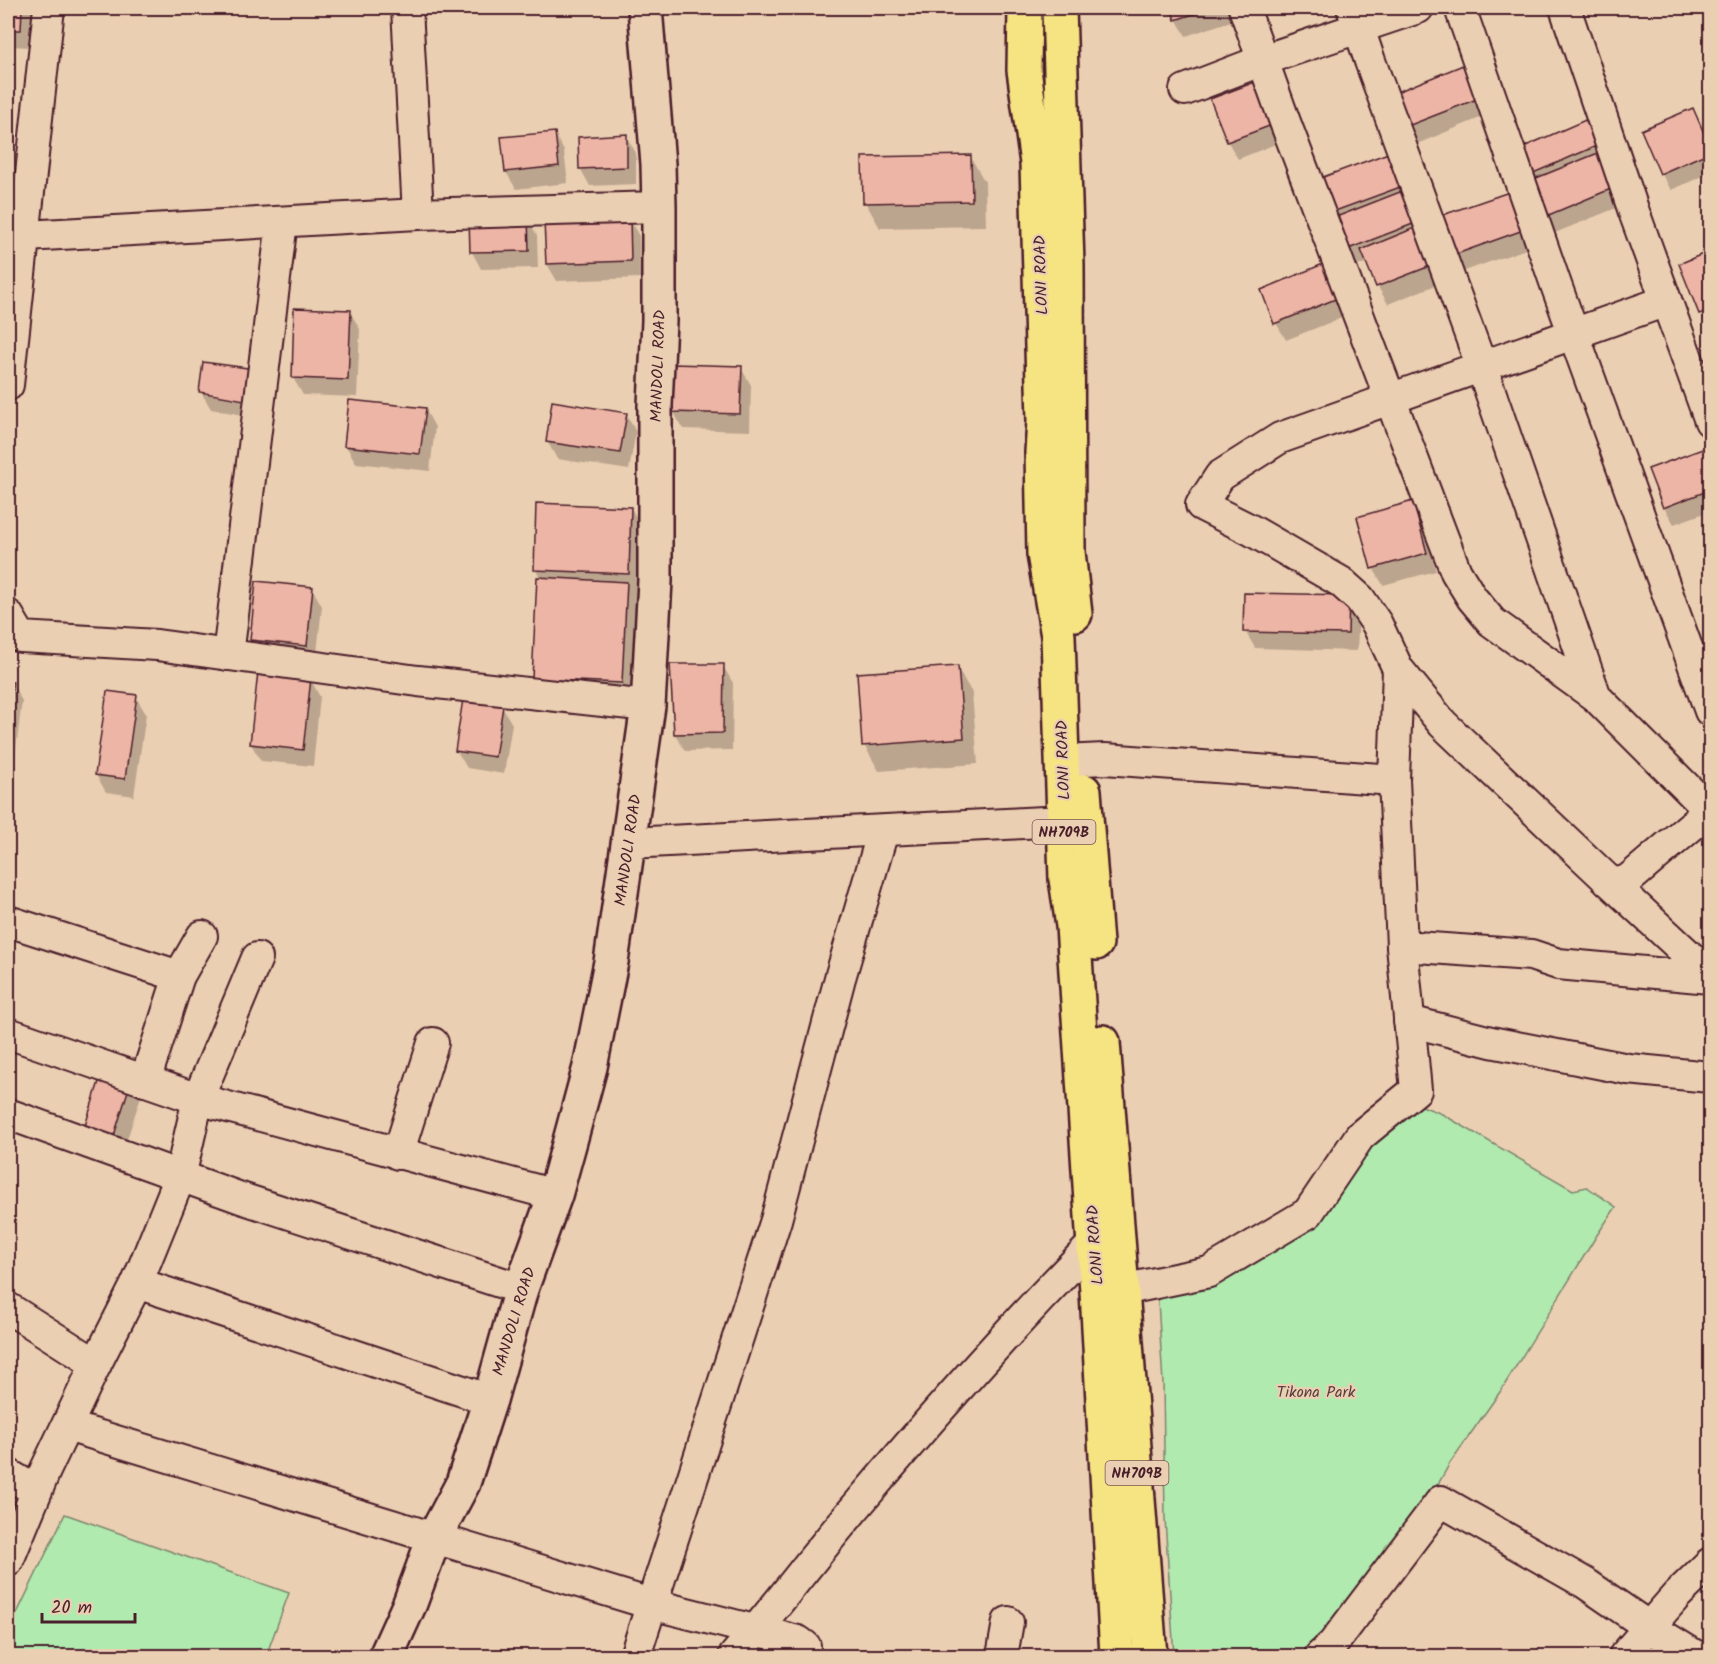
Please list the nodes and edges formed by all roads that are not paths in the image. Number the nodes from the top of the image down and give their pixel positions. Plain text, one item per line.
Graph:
1 (49, 8) edge
2 (407, 8) edge
3 (645, 8) edge
4 (1025, 8) edge
5 (1059, 8) edge
6 (1244, 8) edge
7 (1418, 8) edge
8 (1460, 8) edge
9 (1565, 8) edge
10 (1356, 18) edge
11 (1263, 60) junction
12 (1185, 90) dead end
13 (659, 207) junction
14 (418, 214) junction
15 (20, 221) edge
16 (282, 222) junction
17 (1666, 300) junction
18 (1573, 332) junction
19 (1481, 365) junction
20 (8, 386) edge
21 (1390, 398) junction
22 (1710, 421) edge
23 (8, 615) edge
24 (228, 655) junction
25 (1398, 669) junction
26 (1596, 697) junction
27 (648, 706) junction
28 (1710, 711) edge
29 (1072, 760) junction
30 (1394, 780) junction
31 (1710, 811) edge
32 (1064, 821) junction
33 (883, 831) junction
34 (628, 843) junction
35 (1609, 881) junction
36 (8, 921) edge
37 (202, 936) dead end
38 (1402, 946) junction
39 (257, 958) dead end
40 (179, 976) junction
41 (1710, 976) edge
42 (1409, 1021) junction
43 (8, 1033) edge
44 (433, 1044) dead end
45 (1710, 1077) edge
46 (145, 1081) junction
47 (198, 1099) junction
48 (8, 1114) edge
49 (398, 1154) junction
50 (180, 1177) junction
51 (555, 1195) junction
52 (1094, 1243) junction
53 (137, 1283) junction
54 (521, 1289) junction
55 (1110, 1291) junction
56 (8, 1308) edge
57 (96, 1364) junction
58 (490, 1400) junction
59 (67, 1426) junction
60 (8, 1474) edge
61 (36, 1491) junction
62 (434, 1538) junction
63 (8, 1561) edge
64 (1710, 1563) edge
65 (651, 1604) junction
66 (1008, 1622) dead end
67 (1648, 1627) junction
68 (757, 1630) junction
69 (1334, 1652) edge
70 (386, 1656) edge
71 (635, 1656) edge
72 (734, 1656) edge
73 (803, 1656) edge
74 (1002, 1656) edge
75 (1118, 1656) edge
76 (1150, 1656) edge
77 (1624, 1656) edge
78 (1696, 1656) edge

1 - 15 street
2 - 14 street
3 - 13 street, MANDOLI ROAD
4 - 29 highway, LONI ROAD / NH709B
5 - 29 highway, LONI ROAD / NH709B
6 - 11 street
7 - 10 street
8 - 18 street
9 - 17 street
10 - 11 street
10 - 19 street
11 - 12 street
11 - 21 street
13 - 14 street
13 - 27 street, MANDOLI ROAD
14 - 16 street
15 - 16 street
15 - 20 street
16 - 24 street
17 - 18 street
17 - 22 street
18 - 19 street
18 - 28 street
19 - 21 street
19 - 26 street
21 - 25 street
21 - 26 street
23 - 24 street
24 - 27 street
25 - 30 street
25 - 35 street
26 - 31 street
27 - 34 street, MANDOLI ROAD
29 - 30 street
29 - 32 highway, LONI ROAD / NH709B
29 - 55 highway, LONI ROAD / NH709B
30 - 38 street
31 - 35 street
32 - 33 street
32 - 52 highway, LONI ROAD / NH709B
33 - 34 street
33 - 65 street
34 - 51 street, MANDOLI ROAD
35 - 41 street
36 - 40 street
37 - 40 street
38 - 41 street
38 - 42 street
39 - 47 street
40 - 46 street
42 - 45 street
42 - 55 street
43 - 46 street
44 - 49 street
46 - 47 street
47 - 49 street
47 - 50 street
48 - 50 street
49 - 51 street
50 - 53 street
50 - 54 street
51 - 54 street, MANDOLI ROAD
52 - 55 highway, LONI ROAD / NH709B
52 - 68 street
53 - 57 street
53 - 58 street
54 - 58 street, MANDOLI ROAD
55 - 75 highway, LONI ROAD / NH709B
55 - 76 highway, LONI ROAD / NH709B
56 - 57 street
57 - 59 street
58 - 62 street, MANDOLI ROAD
59 - 61 street
59 - 62 street
60 - 61 street
61 - 63 street
62 - 65 street
62 - 70 street, MANDOLI ROAD
64 - 67 street
65 - 68 street
65 - 71 street
66 - 74 street
67 - 69 street
67 - 77 street
67 - 78 street
68 - 72 street
68 - 73 street

